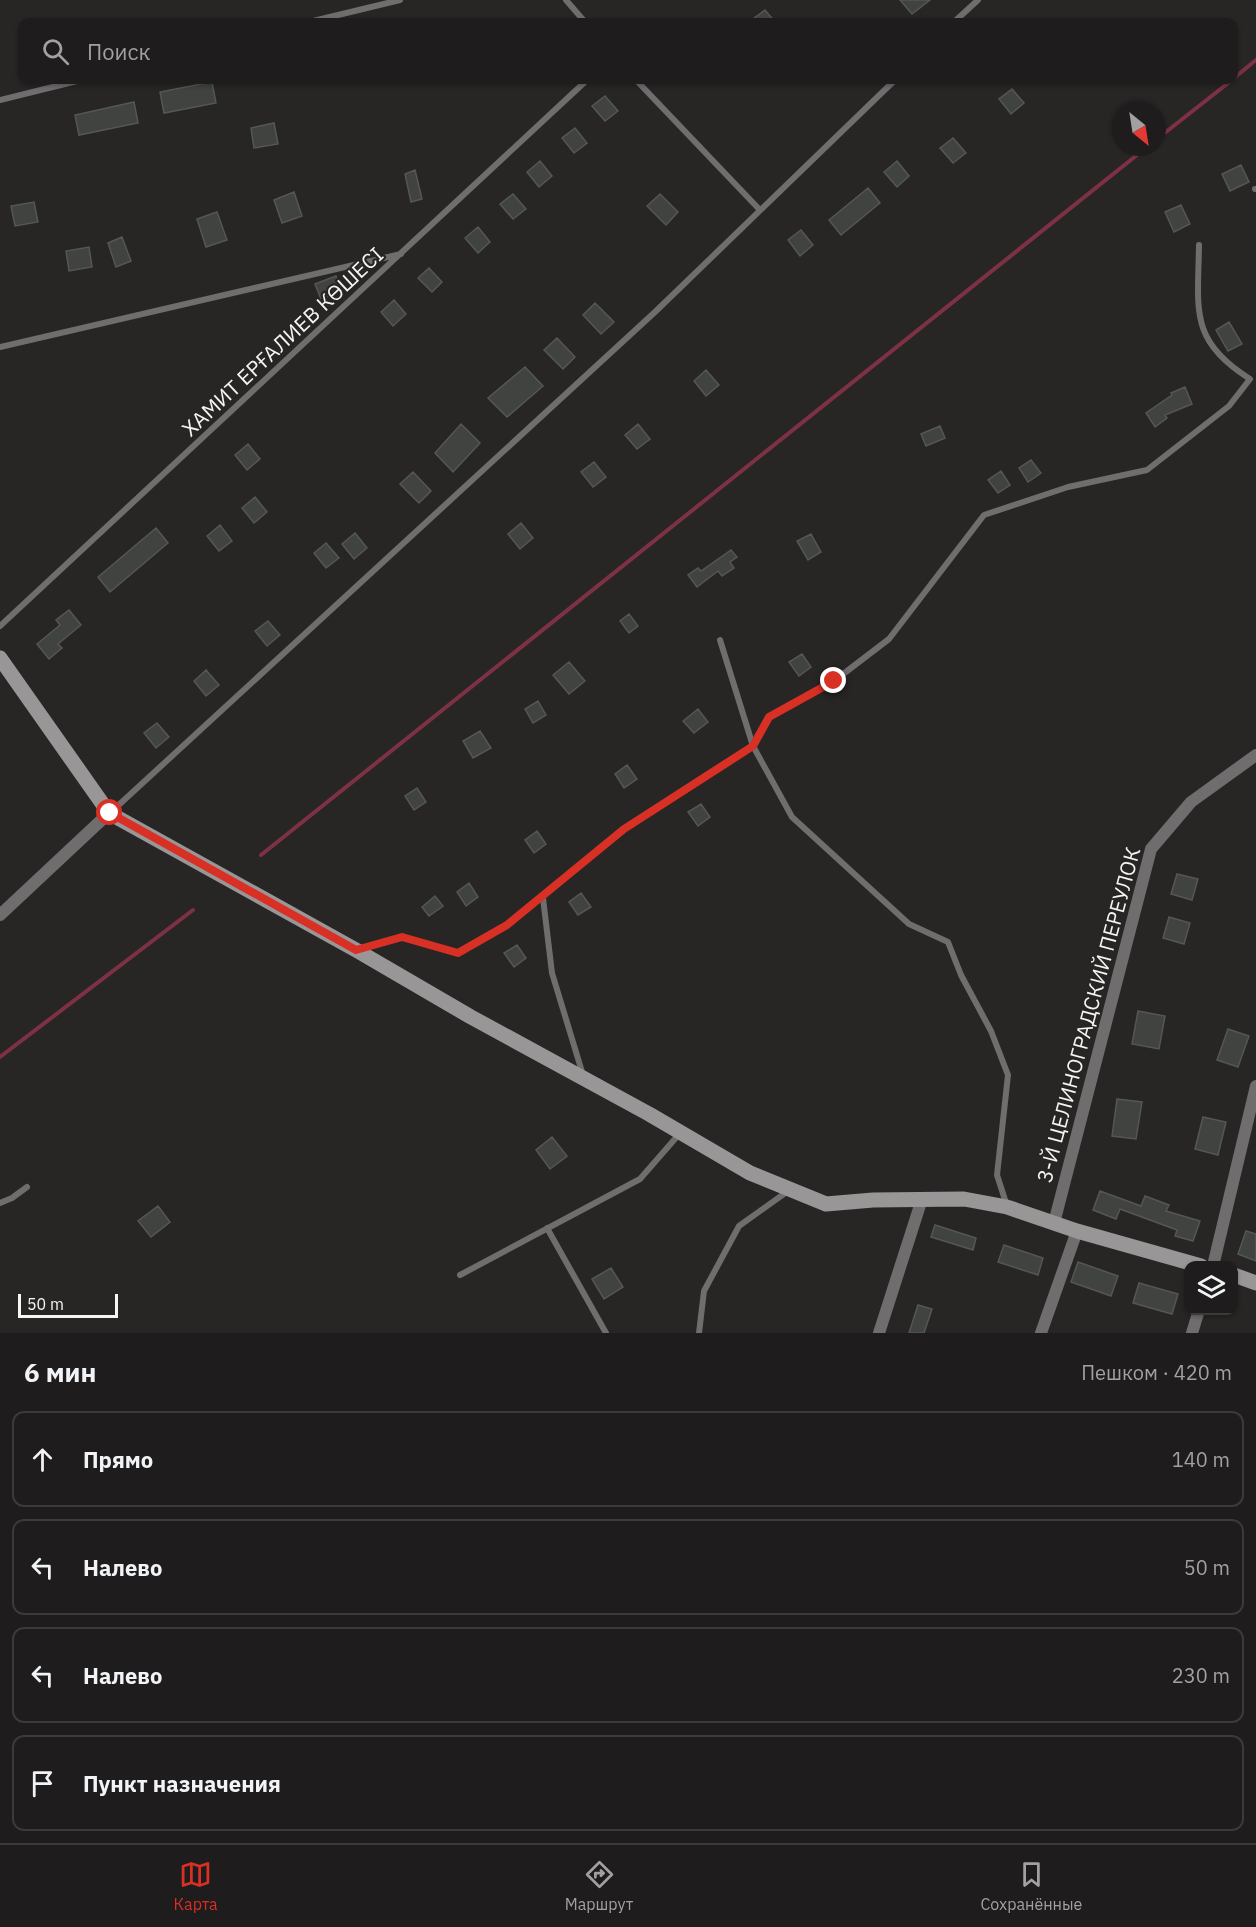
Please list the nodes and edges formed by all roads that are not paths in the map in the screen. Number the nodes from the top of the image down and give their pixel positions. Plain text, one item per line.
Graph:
1 (400, 0) edge
2 (566, 0) edge
3 (978, 0) edge
4 (326, 18) edge
5 (582, 18) edge
6 (958, 18) edge
7 (65, 84) edge
8 (583, 84) edge
9 (640, 84) edge
10 (891, 84) edge
11 (0, 100) edge
12 (759, 209) junction
13 (1199, 245) dead end
14 (402, 254) junction
15 (0, 347) edge
16 (1253, 379) edge
17 (0, 626) edge
18 (720, 640) dead end
19 (0, 658) edge
20 (753, 746) junction
21 (1256, 755) edge
22 (110, 813) junction
23 (543, 898) junction
24 (0, 915) edge
25 (356, 950) junction
26 (584, 1078) junction
27 (1256, 1086) edge
28 (681, 1132) junction
29 (27, 1187) dead end
30 (789, 1191) junction
31 (922, 1199) junction
32 (0, 1203) edge
33 (1007, 1207) junction
34 (1054, 1223) junction
35 (548, 1228) junction
36 (1077, 1231) junction
37 (1184, 1261) edge
38 (1215, 1261) edge
39 (460, 1275) dead end
40 (1238, 1277) edge
41 (1256, 1283) edge
42 (1198, 1315) edge
43 (606, 1333) edge
44 (699, 1333) edge
45 (879, 1333) edge
46 (1041, 1333) edge
47 (1192, 1333) edge

1 - 4 lane
2 - 5 lane
3 - 6 lane
7 - 11 lane
8 - 14 lane, ХАМИТ ЕРҒАЛИЕВ КӨШЕСІ
9 - 12 lane
10 - 12 lane
12 - 22 lane
13 - 16 lane
14 - 15 lane
14 - 17 lane, ХАМИТ ЕРҒАЛИЕВ КӨШЕСІ
16 - 20 lane
18 - 20 lane
19 - 22 street
20 - 23 lane
20 - 33 lane
21 - 34 street, 3-Й ЦЕЛИНОГРАДСКИЙ ПЕРЕУЛОК
22 - 24 street
22 - 25 street
23 - 25 lane
23 - 26 lane
25 - 26 street
26 - 28 street
27 - 38 street
28 - 30 street
28 - 35 lane
29 - 32 lane
30 - 31 street
30 - 44 lane
31 - 33 street
31 - 45 street
33 - 34 street
34 - 36 street
35 - 39 lane
35 - 43 lane
36 - 37 street
36 - 46 street
40 - 41 street
42 - 47 street

